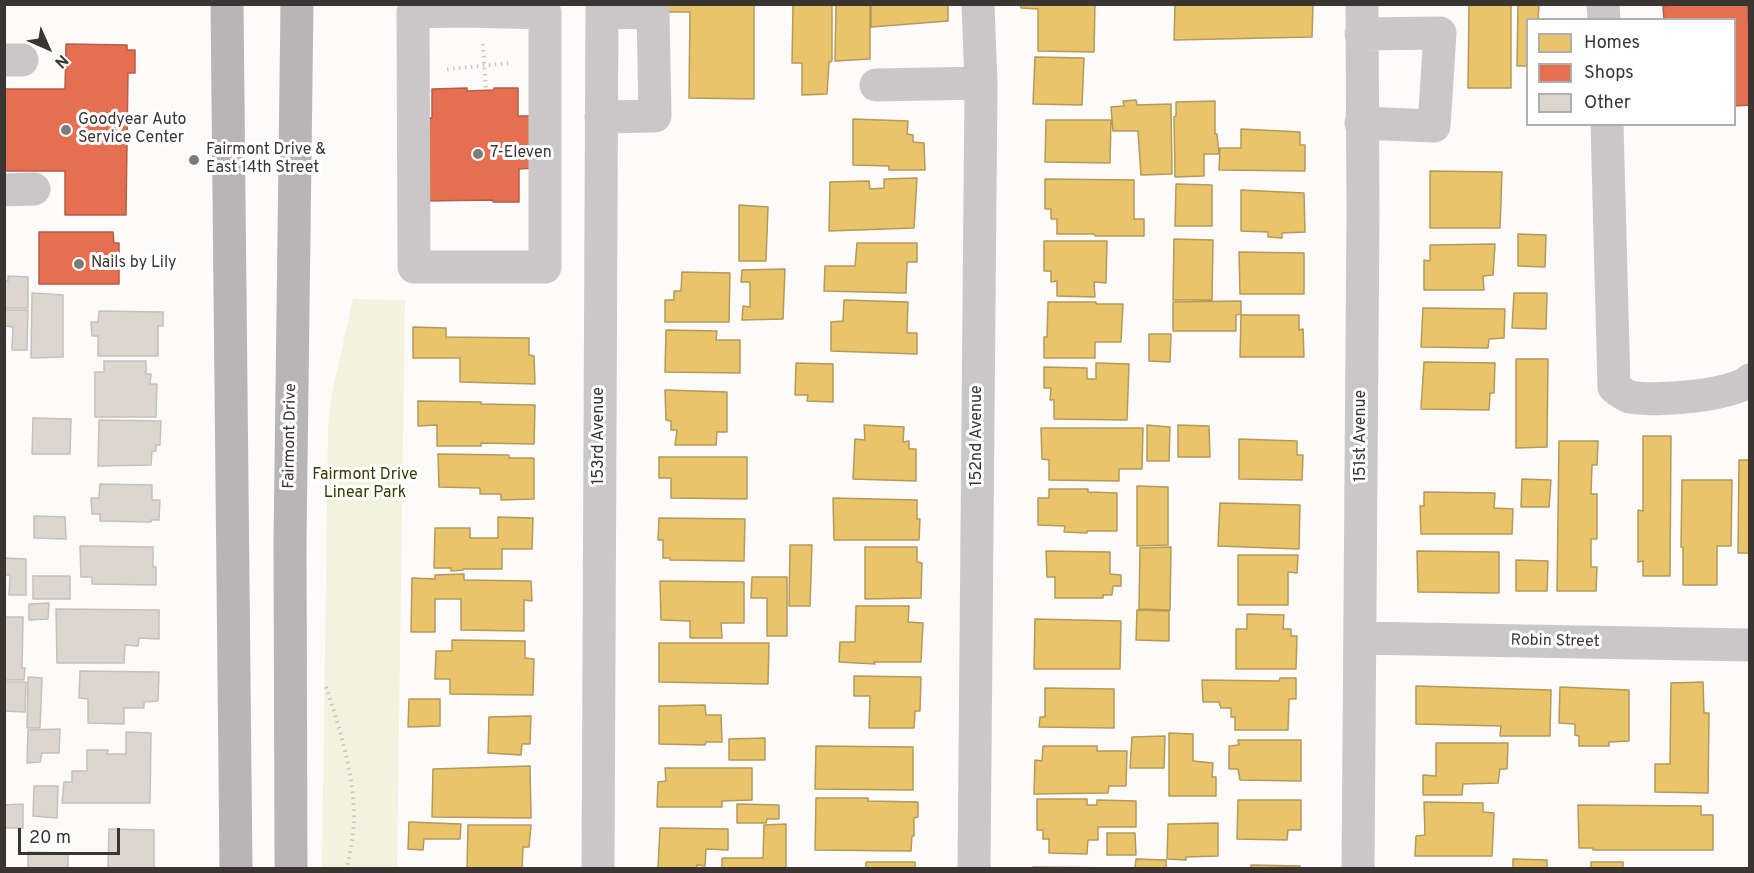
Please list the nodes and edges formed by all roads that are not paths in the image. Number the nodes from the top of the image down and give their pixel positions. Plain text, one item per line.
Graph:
1 (227, 4) edge
2 (297, 4) edge
3 (978, 4) edge
4 (602, 9) edge
5 (464, 11) joint
6 (1361, 19) edge
7 (981, 83) junction
8 (876, 85) dead end
9 (602, 117) junction
10 (1361, 123) junction
11 (1607, 126) edge
12 (1749, 380) edge
13 (1360, 638) junction
14 (1749, 645) edge
15 (236, 868) edge
16 (291, 868) edge
17 (598, 868) edge
18 (974, 868) edge
19 (1358, 868) edge

1 - 15 main road
2 - 16 main road, Fairmont Drive
3 - 7 street, 152nd Avenue
4 - 9 street, 153rd Avenue
4 - 9 street
5 - 5 street
6 - 10 street, 151st Avenue
6 - 10 street
7 - 8 street
7 - 18 street, 152nd Avenue
9 - 17 street, 153rd Avenue
10 - 13 street, 151st Avenue
11 - 12 street
13 - 14 street, Robin Street
13 - 19 street, 151st Avenue

